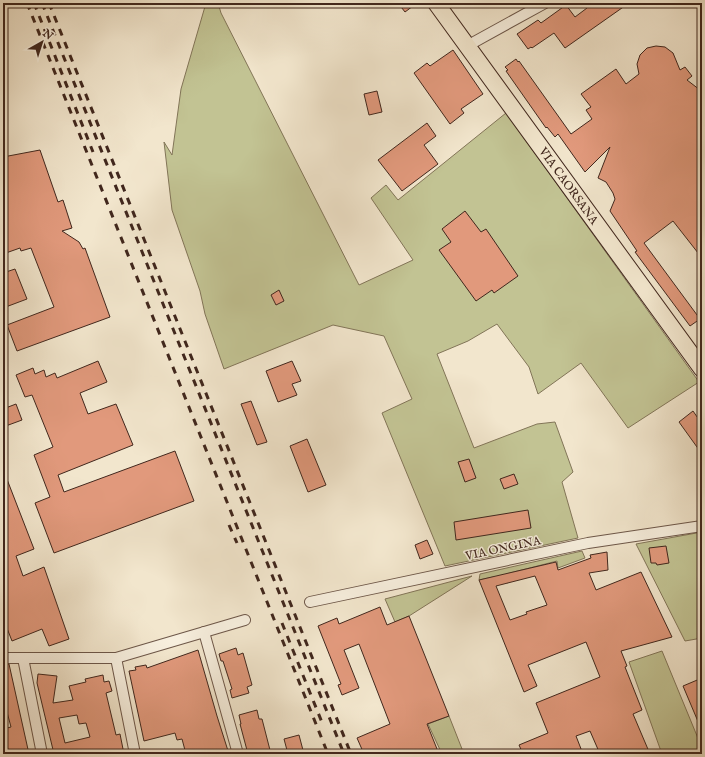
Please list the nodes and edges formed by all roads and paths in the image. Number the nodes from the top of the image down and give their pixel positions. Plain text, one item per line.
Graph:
1 (436, 3) edge
2 (545, 3) edge
3 (467, 46) junction
4 (702, 369) edge
5 (702, 526) edge
6 (310, 602) dead end
7 (245, 620) dead end
8 (204, 632) junction
9 (3, 658) edge
10 (23, 658) junction
11 (116, 658) junction
12 (42, 754) edge
13 (135, 754) edge
14 (238, 754) edge

1 - 3 main road, VIA CAORSANA
2 - 3 street
3 - 4 main road, VIA CAORSANA
5 - 6 street, VIA ONGINA
7 - 8 street
8 - 11 street
8 - 14 street
9 - 10 street
10 - 11 street
10 - 12 street
11 - 13 street

